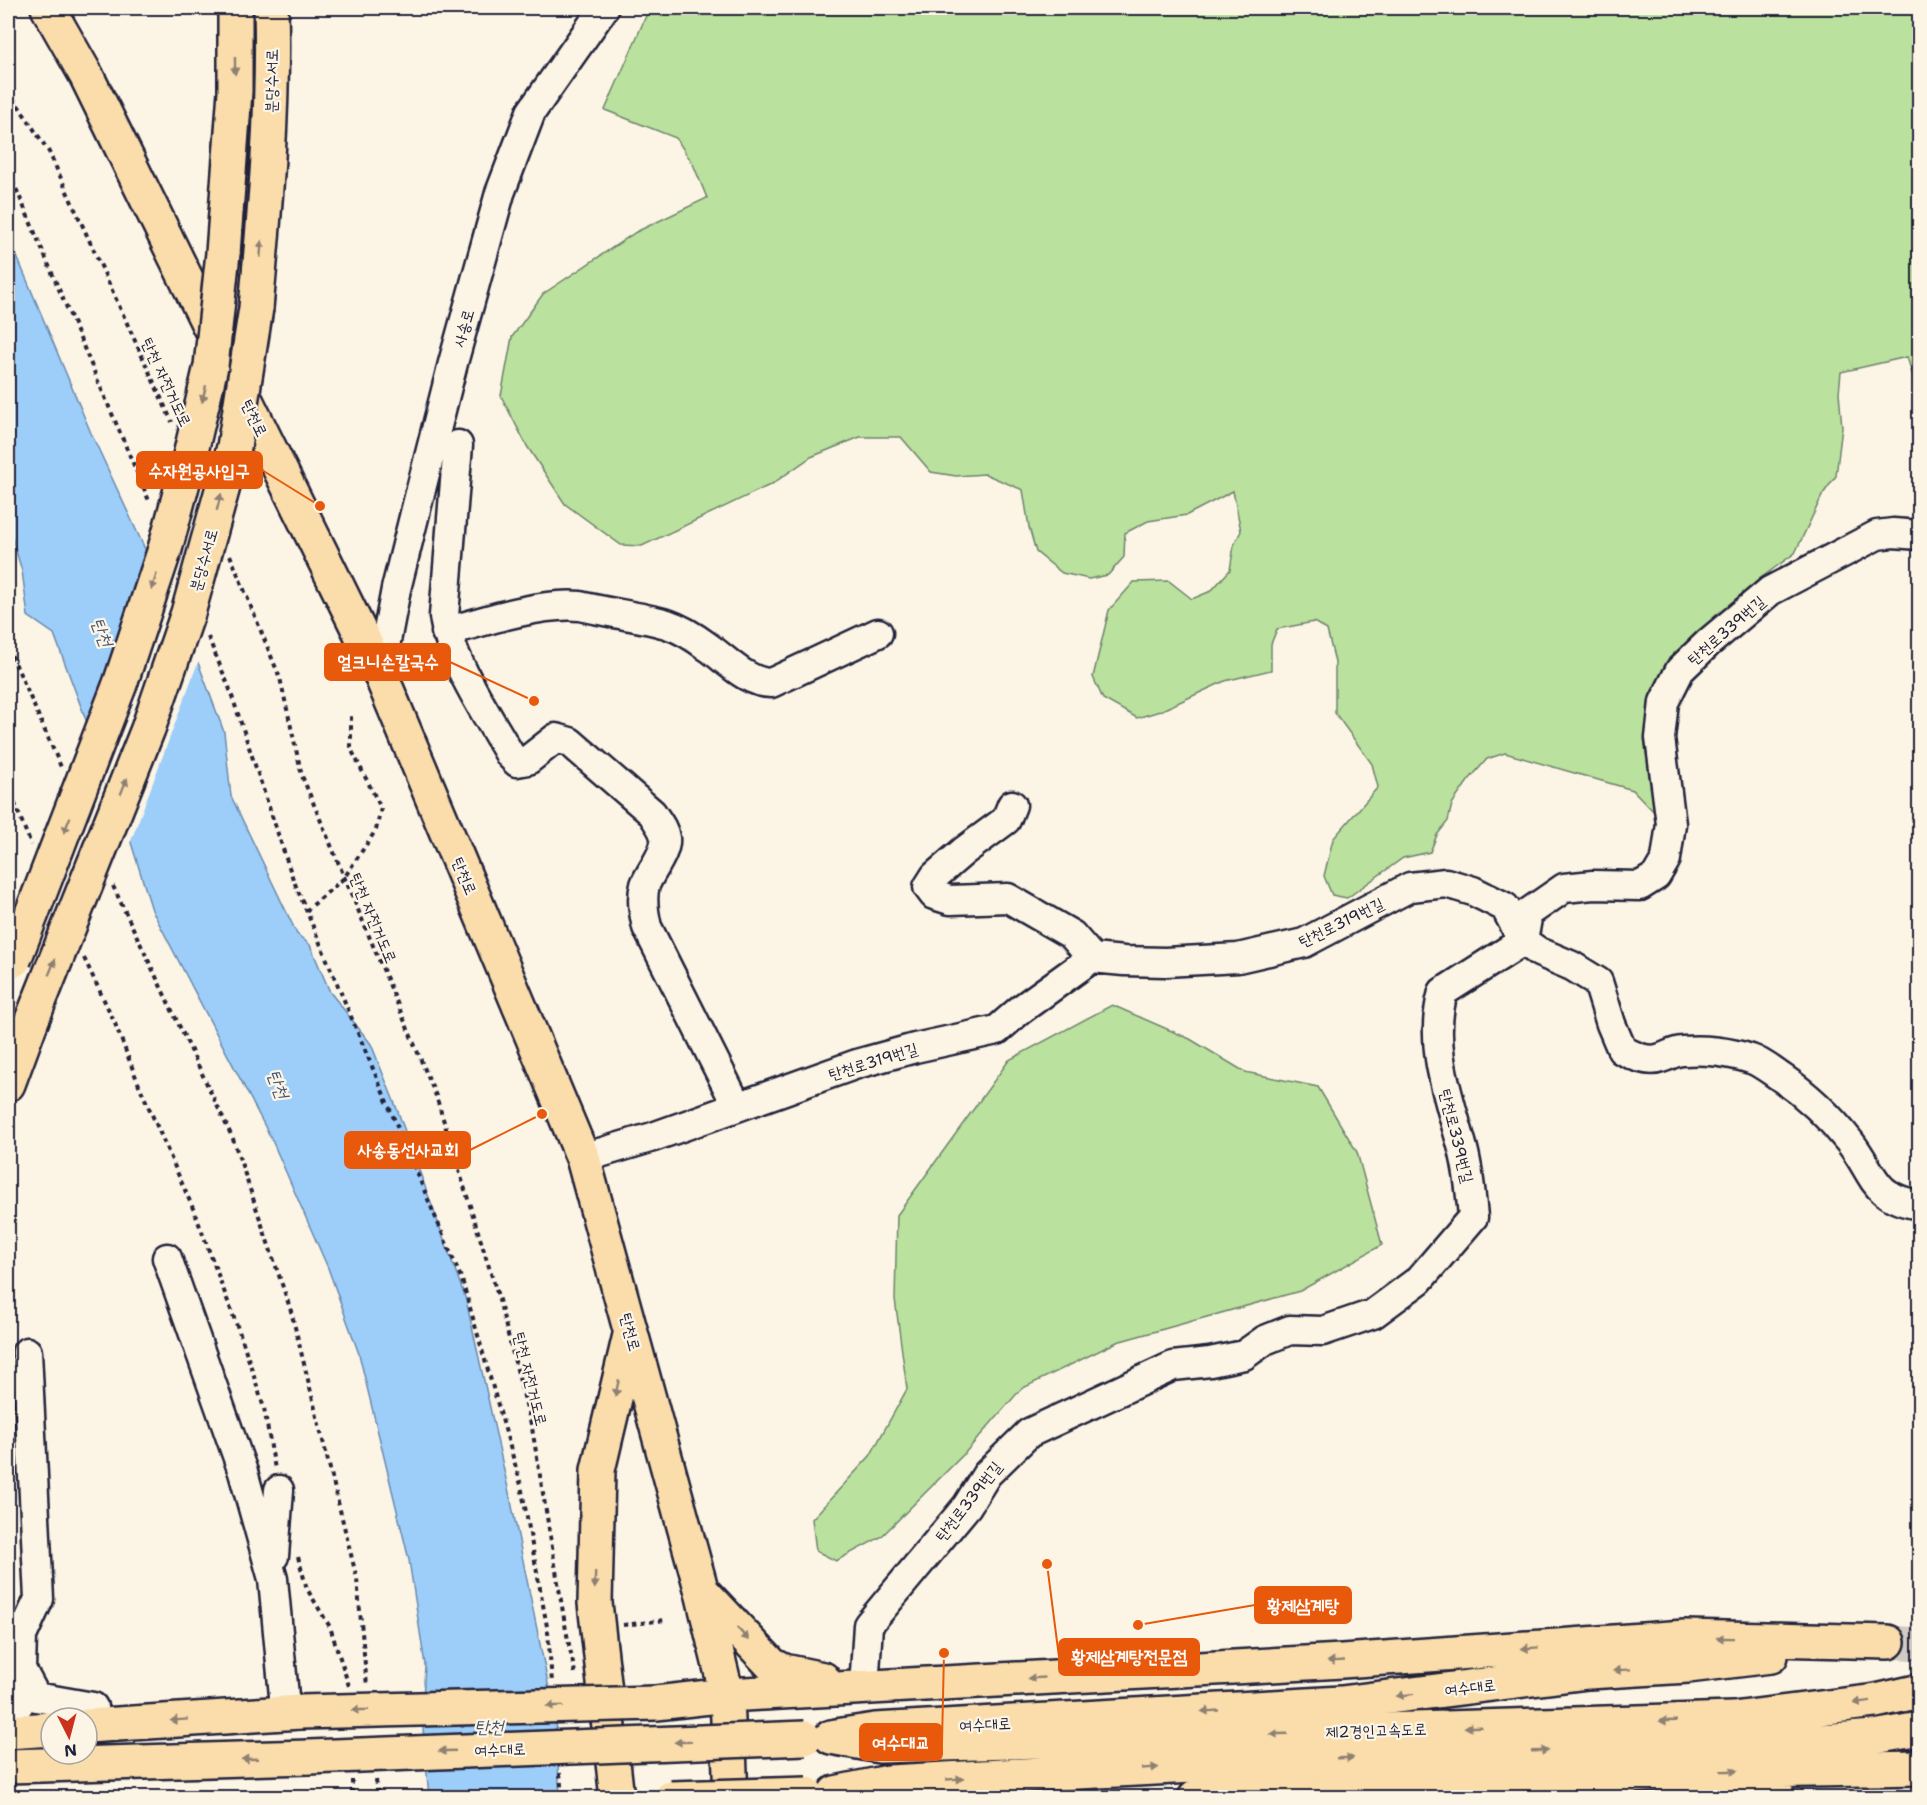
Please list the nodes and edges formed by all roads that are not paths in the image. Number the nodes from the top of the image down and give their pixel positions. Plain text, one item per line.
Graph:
1 (48, 8) edge
2 (235, 8) edge
3 (271, 8) edge
4 (604, 8) edge
5 (458, 445) dead end
6 (1920, 535) edge
7 (446, 632) junction
8 (878, 633) dead end
9 (380, 673) junction
10 (1012, 805) dead end
11 (1523, 941) junction
12 (1092, 958) junction
13 (11, 968) edge
14 (8, 1084) edge
15 (736, 1106) junction
16 (583, 1158) junction
17 (1920, 1205) edge
18 (167, 1258) dead end
19 (631, 1331) junction
20 (27, 1352) dead end
21 (279, 1490) road end
22 (273, 1579) junction
23 (702, 1592) junction
24 (21, 1669) junction
25 (864, 1688) junction
26 (1920, 1691) edge
27 (728, 1695) junction
28 (87, 1706) edge
29 (8, 1709) edge
30 (292, 1712) junction
31 (99, 1725) edge
32 (1920, 1729) edge
33 (39, 1730) edge
34 (8, 1732) edge
35 (818, 1737) junction
36 (8, 1767) edge
37 (1920, 1768) edge
38 (1920, 1773) edge
39 (834, 1795) edge
40 (617, 1797) edge
41 (671, 1797) edge
42 (731, 1797) edge
43 (1195, 1797) edge
44 (1703, 1797) edge

1 - 9 main road, 탄천로
2 -> 13 main road, bridge
14 -> 3 main road, 분당수서로, bridge
4 - 9 street, 사송로
5 - 7 street
6 - 11 street, 탄천로339번길
7 - 8 street
7 - 15 street
9 - 16 main road, 탄천로
10 - 12 street
11 - 12 street, 탄천로319번길
11 - 17 street
11 - 25 street, 탄천로339번길
12 - 15 street, 탄천로319번길
15 - 16 street, 탄천로319번길
16 - 19 main road, 탄천로
18 - 22 street
19 - 23 main road, 탄천로
19 -> 40 main road
20 - 24 street
21 - 22 street
22 - 30 street
23 -> 25 main road
23 - 27 main road, 탄천로
24 - 28 street
24 - 29 street
25 - 27 main road
25 - 35 main road, 여수대로
26 -> 35 main road, 제2경인고속도로
27 -> 30 main road, bridge
27 - 42 main road, 탄천로
30 -> 31 main road
39 -> 32 main road, 제2경인고속도로
33 - 34 main road
35 -> 36 main road, 여수대로, bridge
43 -> 37 main road
38 - 44 main road
39 - 41 main road, bridge

